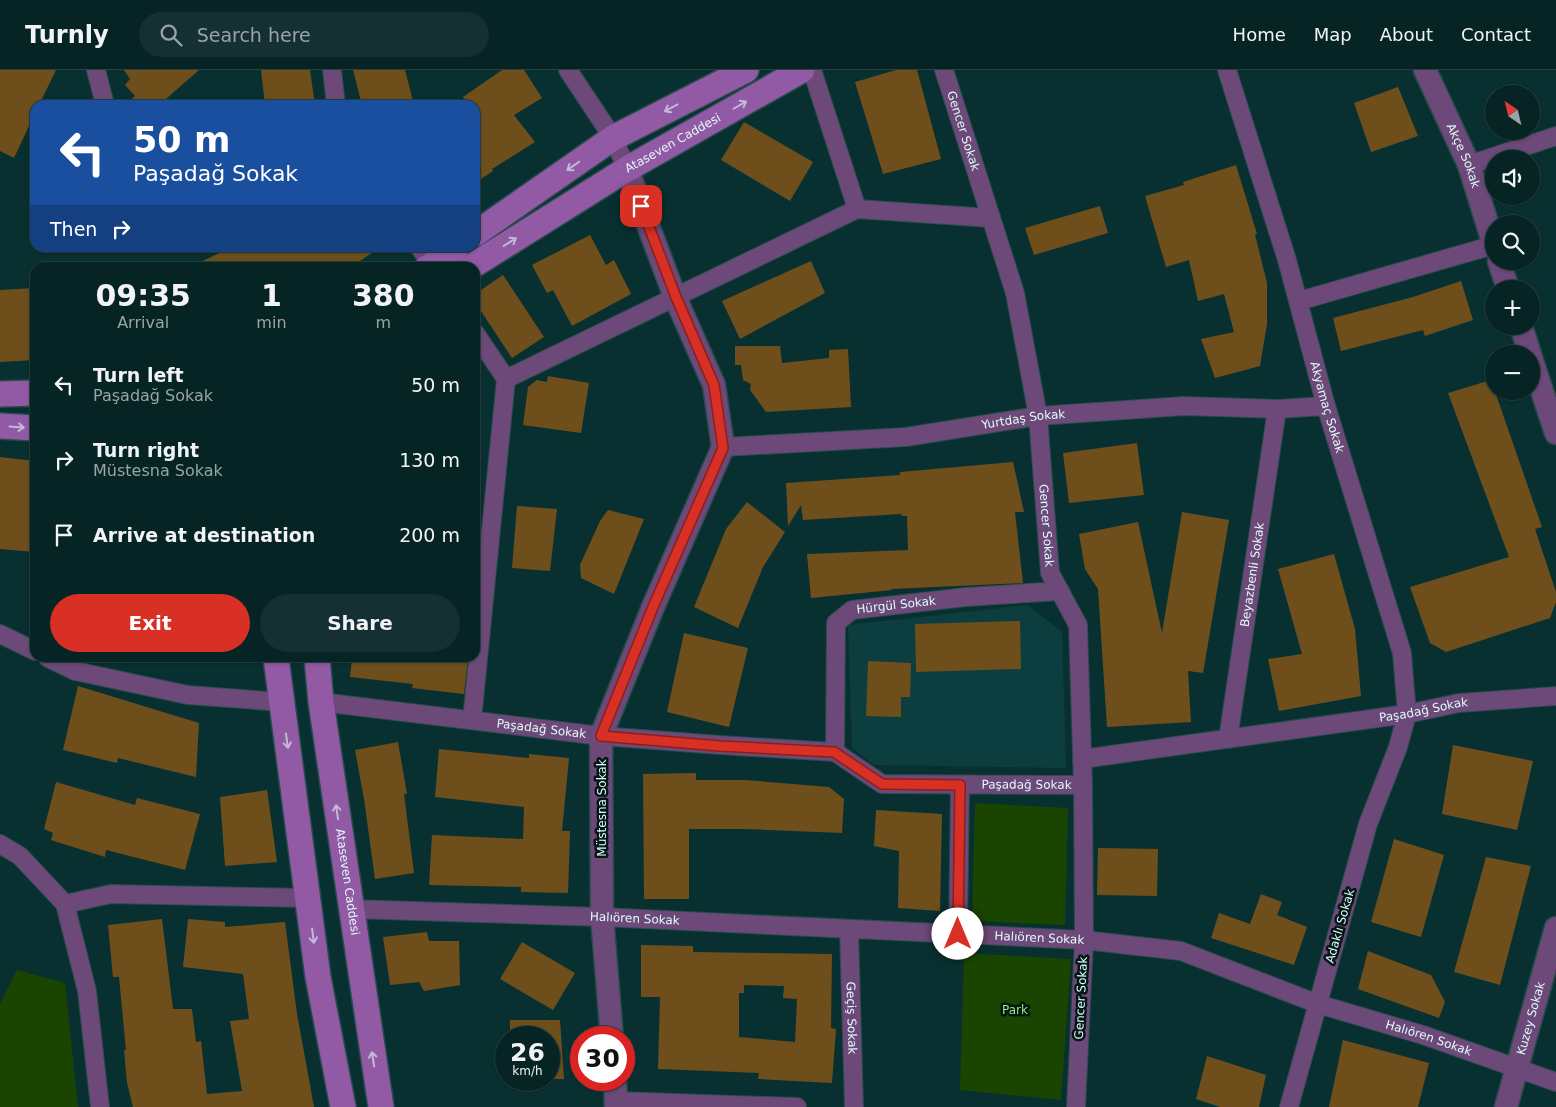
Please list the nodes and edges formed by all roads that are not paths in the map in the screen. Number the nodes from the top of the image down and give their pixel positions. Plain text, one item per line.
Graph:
1 (96, 70) edge
2 (332, 70) edge
3 (568, 70) edge
4 (746, 70) edge
5 (802, 70) edge
6 (812, 70) edge
7 (944, 70) edge
8 (1227, 70) edge
9 (1425, 70) edge
10 (103, 100) edge
11 (335, 100) edge
12 (1556, 136) edge
13 (613, 138) junction
14 (1468, 165) junction
15 (627, 169) junction
16 (857, 210) junction
17 (1485, 217) edge
18 (991, 218) junction
19 (480, 231) edge
20 (1485, 248) edge
21 (446, 252) edge
22 (426, 260) edge
23 (479, 262) edge
24 (676, 297) junction
25 (1299, 301) junction
26 (480, 340) edge
27 (506, 379) junction
28 (1540, 385) edge
29 (30, 393) edge
30 (0, 394) edge
31 (1326, 406) junction
32 (1277, 409) junction
33 (1038, 416) junction
34 (0, 426) edge
35 (30, 428) edge
36 (1556, 433) edge
37 (723, 448) junction
38 (1060, 591) junction
39 (0, 634) edge
40 (480, 640) edge
41 (30, 649) edge
42 (56, 662) edge
43 (277, 662) edge
44 (317, 662) edge
45 (478, 662) edge
46 (1556, 696) edge
47 (282, 702) junction
48 (321, 702) junction
49 (1407, 714) junction
50 (472, 720) junction
51 (601, 736) junction
52 (1228, 739) junction
53 (1398, 747) joint
54 (834, 752) junction
55 (1082, 759) junction
56 (960, 785) junction
57 (1083, 785) junction
58 (0, 844) edge
59 (308, 898) junction
60 (65, 904) junction
61 (351, 909) junction
62 (602, 917) junction
63 (1556, 928) edge
64 (849, 929) junction
65 (958, 934) junction
66 (1084, 940) junction
67 (1318, 1004) junction
68 (611, 1026) edge
69 (1517, 1068) junction
70 (1556, 1082) edge
71 (616, 1096) edge
72 (100, 1107) edge
73 (343, 1107) edge
74 (381, 1107) edge
75 (797, 1107) edge
76 (854, 1107) edge
77 (1076, 1107) edge
78 (1289, 1107) edge
79 (1506, 1107) edge

1 - 10 street
2 - 11 street
3 - 13 street
4 -> 13 main road
15 -> 5 main road, Ataseven Caddesi
6 - 16 street
7 - 18 street, Gencer Sokak
8 - 25 street, Akyamaç Sokak
9 - 14 street, Akçe Sokak
12 - 14 street
13 - 15 street
13 -> 19 main road
14 - 17 street, Akçe Sokak
23 -> 15 main road, Ataseven Caddesi
15 - 24 street
16 - 18 street
16 - 24 street
18 - 33 street, Gencer Sokak
20 - 25 street
21 - 22 main road
24 - 27 street
24 - 37 street
25 - 31 street, Akyamaç Sokak
26 - 27 street
27 - 40 street
28 - 36 street
29 - 30 main road
31 - 32 street, Yurtdaş Sokak
31 - 49 street, Akyamaç Sokak
32 - 33 street, Yurtdaş Sokak
32 - 52 street, Beyazbenli Sokak
33 - 37 street, Yurtdaş Sokak
33 - 38 street, Gencer Sokak
34 -> 35 main road
37 - 51 street, Müstesna Sokak
38 - 54 street, Hürgül Sokak
38 - 55 street, Gencer Sokak
39 - 41 street
42 - 47 street
43 - 47 main road
44 - 48 main road, Ataseven Caddesi
45 - 50 street
46 - 49 street, Paşadağ Sokak
47 -> 59 main road
48 - 50 street, Paşadağ Sokak
61 -> 48 main road, Ataseven Caddesi
49 - 52 street, Paşadağ Sokak
49 - 53 street, Akyamaç Sokak
50 - 51 street, Paşadağ Sokak
51 - 54 street, Paşadağ Sokak
51 - 62 street, Müstesna Sokak
52 - 55 street, Paşadağ Sokak
53 - 67 street, Adaklı Sokak
54 - 56 street, Paşadağ Sokak
55 - 57 street, Gencer Sokak
56 - 57 street, Paşadağ Sokak
56 - 65 street
57 - 66 street, Gencer Sokak
58 - 60 street
59 - 60 street
59 -> 73 main road
60 - 72 street
61 - 62 street, Halıören Sokak
74 -> 61 main road, Ataseven Caddesi
62 - 64 street, Halıören Sokak
62 - 68 street, Müstesna Sokak
63 - 69 street, Kuzey Sokak
64 - 65 street, Halıören Sokak
64 - 76 street, Geçiş Sokak
65 - 66 street, Halıören Sokak
66 - 67 street, Halıören Sokak
66 - 77 street, Gencer Sokak
67 - 69 street, Halıören Sokak
67 - 78 street, Adaklı Sokak
69 - 70 street, Halıören Sokak
69 - 79 street, Kuzey Sokak
71 - 75 street

